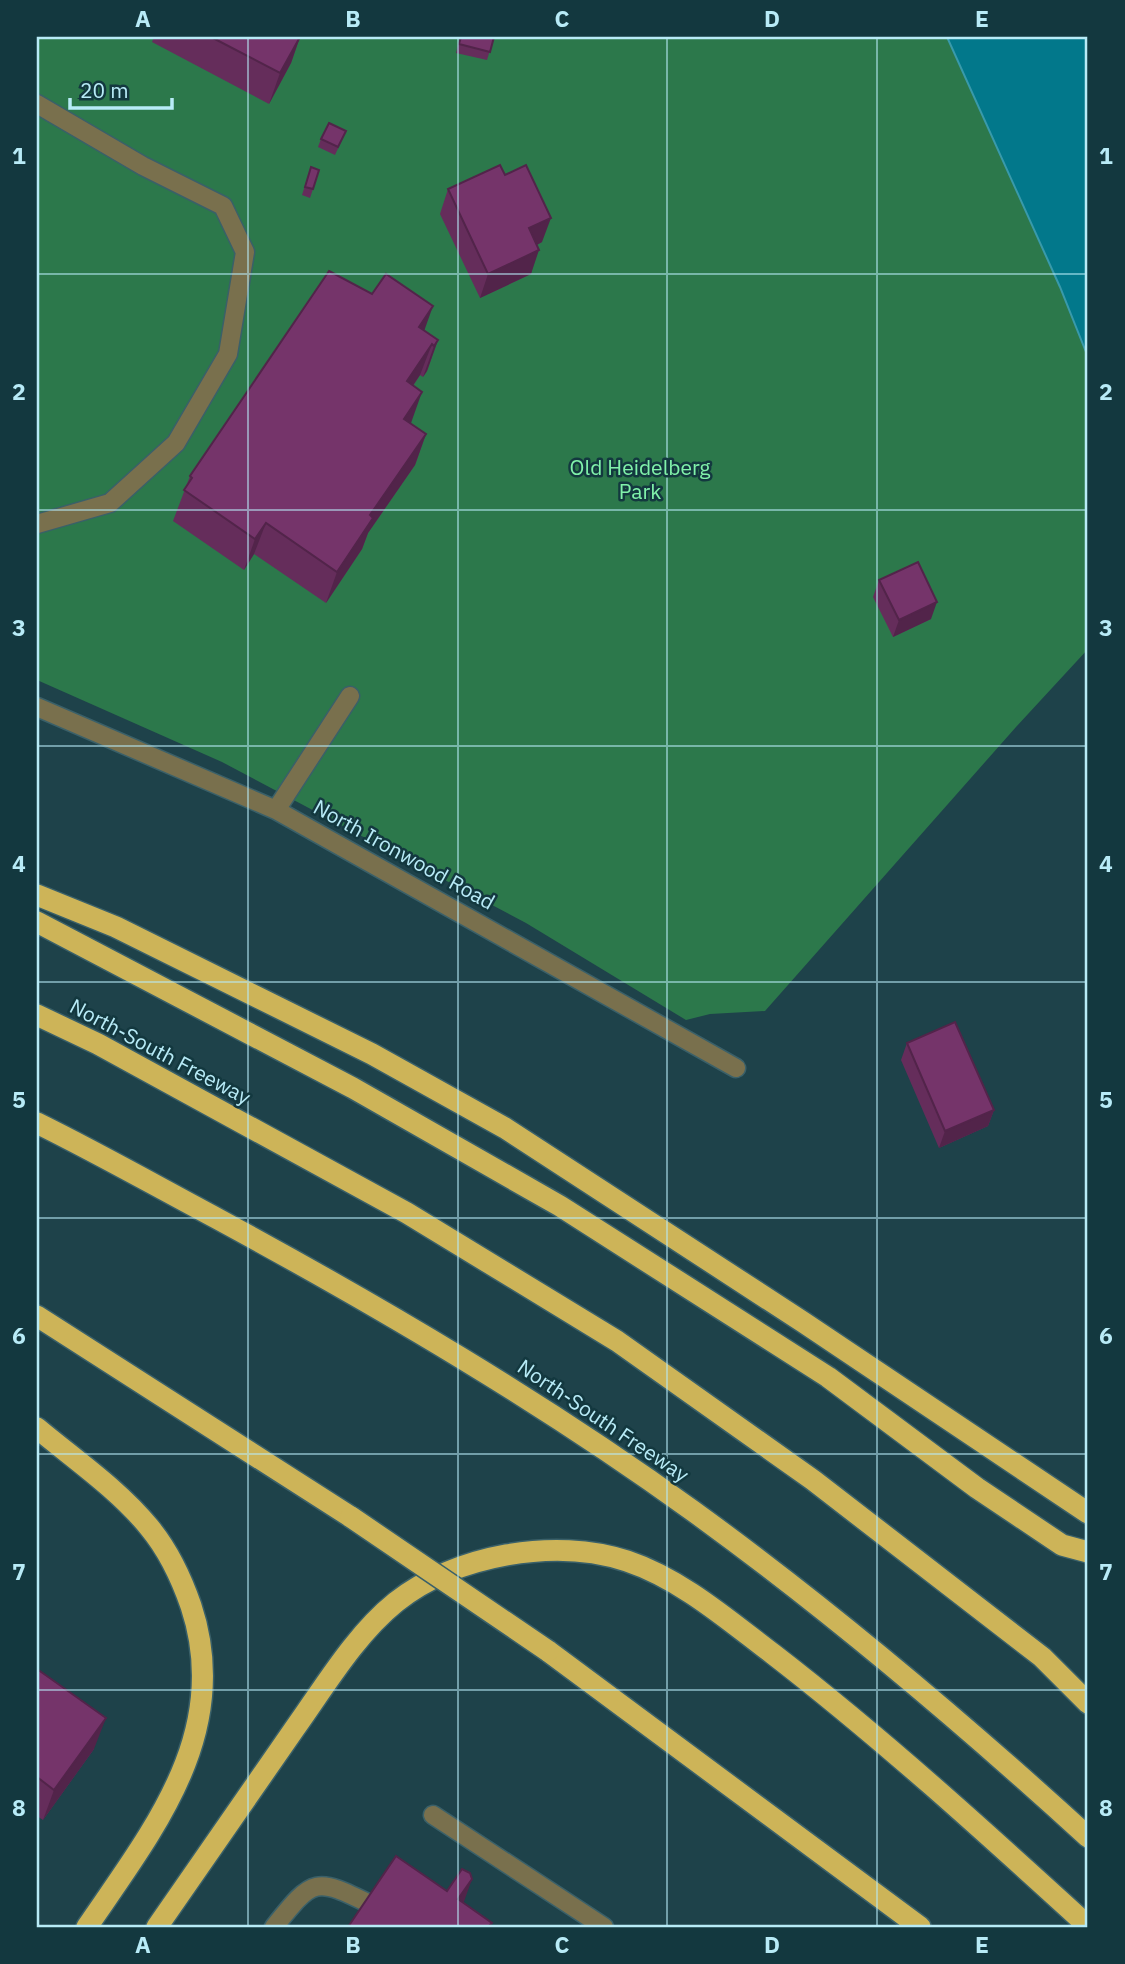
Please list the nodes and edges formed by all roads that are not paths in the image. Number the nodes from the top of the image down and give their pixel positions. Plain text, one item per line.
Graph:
1 (37, 104) edge
2 (37, 524) edge
3 (350, 696) dead end
4 (37, 708) edge
5 (276, 810) junction
6 (37, 895) edge
7 (37, 922) edge
8 (37, 1015) edge
9 (736, 1068) dead end
10 (37, 1123) edge
11 (37, 1316) edge
12 (37, 1428) edge
13 (1088, 1513) edge
14 (1088, 1552) edge
15 (1088, 1703) edge
16 (433, 1815) dead end
17 (1088, 1837) edge
18 (372, 1905) edge
19 (1088, 1926) edge
20 (87, 1927) edge
21 (157, 1927) edge
22 (274, 1927) edge
23 (604, 1927) edge
24 (920, 1927) edge

1 - 2 street
3 - 5 street
4 - 5 street, North Ironwood Road
5 - 9 street, North Ironwood Road
6 - 13 highway
7 - 14 highway
8 - 15 highway, North-South Freeway
10 - 17 highway, North-South Freeway
11 - 24 highway, bridge
12 - 20 highway
16 - 23 street
18 - 22 street
19 - 21 highway

